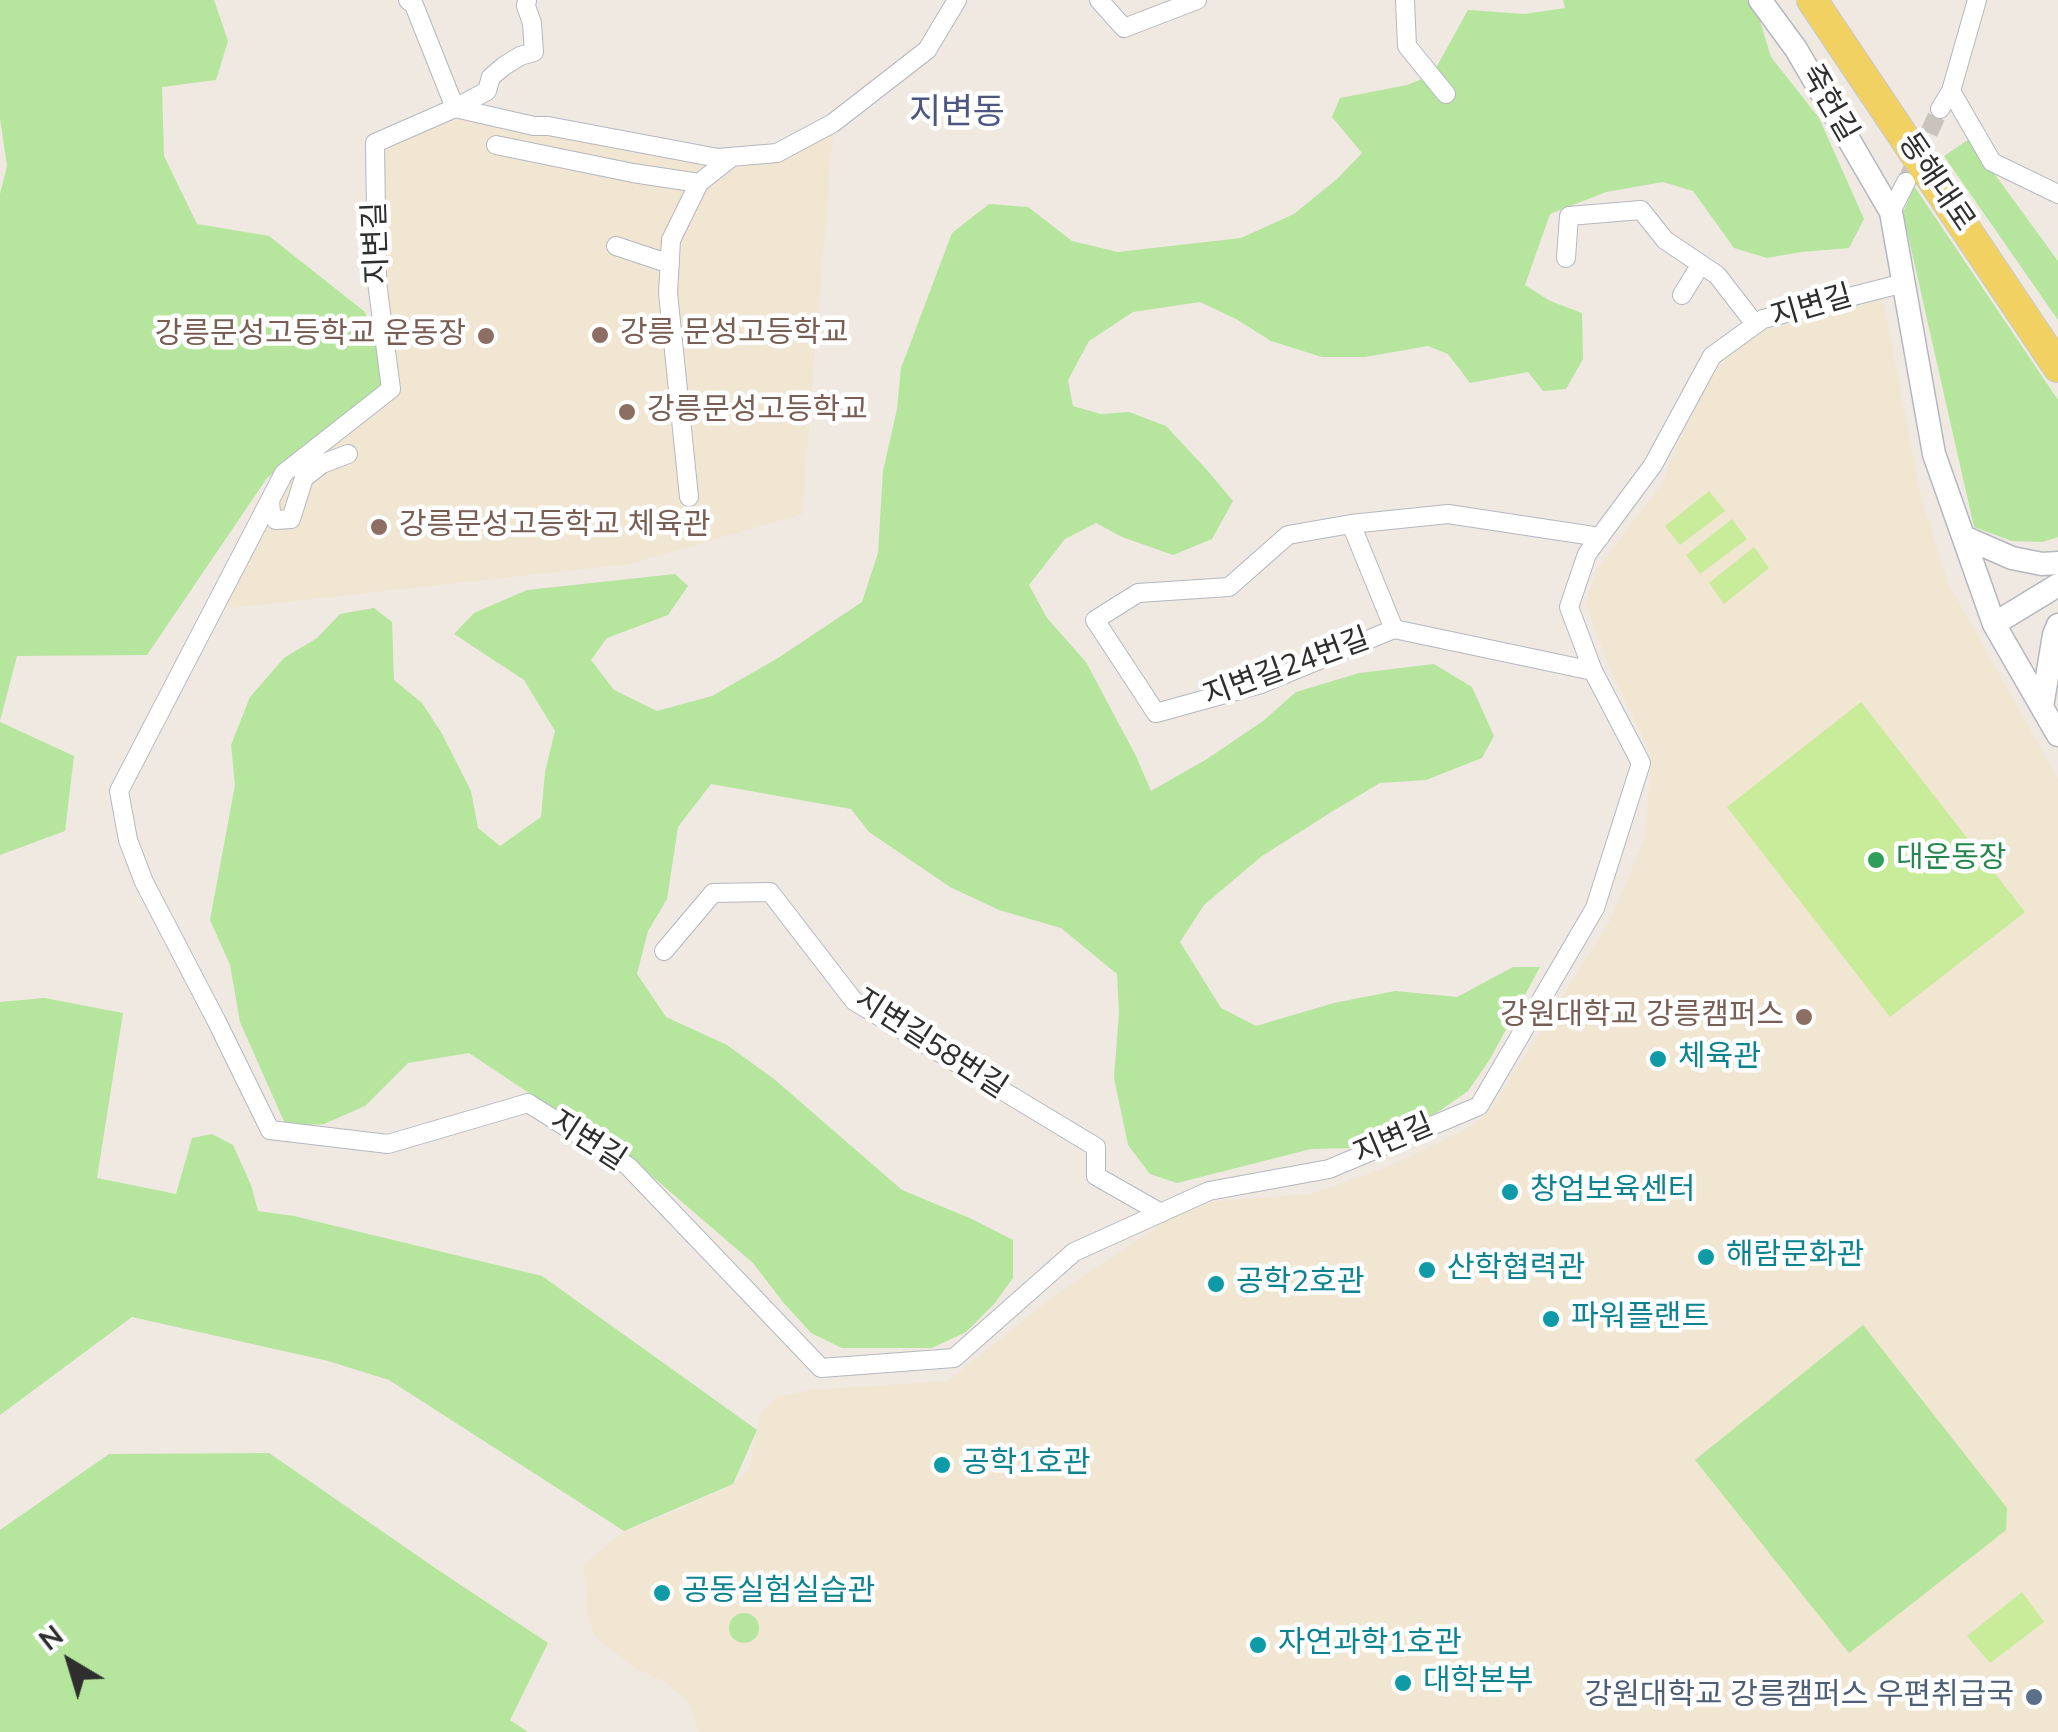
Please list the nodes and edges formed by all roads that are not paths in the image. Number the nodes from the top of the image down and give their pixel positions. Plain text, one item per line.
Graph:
1 (408, 0) edge
2 (527, 0) edge
3 (957, 0) edge
4 (1099, 0) edge
5 (1197, 0) edge
6 (1405, 0) edge
7 (1760, 0) edge
8 (1812, 0) edge
9 (1833, 0) edge
10 (1977, 0) edge
11 (1951, 91) junction
12 (1446, 94) dead end
13 (455, 108) junction
14 (1940, 109) tunnel mouth
15 (496, 146) dead end
16 (732, 157) junction
17 (1906, 182) tunnel mouth
18 (700, 183) junction
19 (2058, 194) edge
20 (1891, 212) junction
21 (616, 246) dead end
22 (1566, 258) dead end
23 (670, 264) junction
24 (1701, 264) junction
25 (1904, 283) junction
26 (1682, 295) dead end
27 (1755, 324) junction
28 (2058, 333) edge
29 (2058, 367) edge
30 (348, 454) dead end
31 (689, 497) dead end
32 (270, 500) junction
33 (1351, 524) junction
34 (1600, 536) junction
35 (1964, 537) junction
36 (2058, 563) edge
37 (2058, 585) edge
38 (1994, 624) junction
39 (2058, 626) edge
40 (1394, 629) junction
41 (1594, 672) junction
42 (2042, 707) junction
43 (2058, 735) edge
44 (664, 950) dead end
45 (1160, 1213) junction

1 - 13 street
2 - 13 street
3 - 16 street
4 - 5 street
6 - 12 street
7 - 20 street, 죽헌길
8 - 29 main road, 동해대로
9 - 28 main road, 동해대로
10 - 11 street
11 - 14 street
11 - 19 street
13 - 16 street
13 - 32 street, 지변길
15 - 18 street
16 - 18 street
17 - 20 street
18 - 23 street
20 - 25 street, 죽헌길
21 - 23 street
22 - 24 street
23 - 31 street
24 - 26 street
24 - 27 street
25 - 27 street, 지변길
25 - 35 street, 죽헌길
27 - 34 street, 지변길
30 - 32 street
32 - 45 street, 지변길
33 - 34 street
33 - 40 street
33 - 40 street, 지변길24번길
34 - 41 street, 지변길
35 - 36 street
35 - 38 street, 죽헌길
37 - 38 street
38 - 42 street, 죽헌길
39 - 42 street
40 - 41 street, 지변길24번길
41 - 45 street, 지변길
42 - 43 street, 죽헌길
44 - 45 street, 지변길58번길

